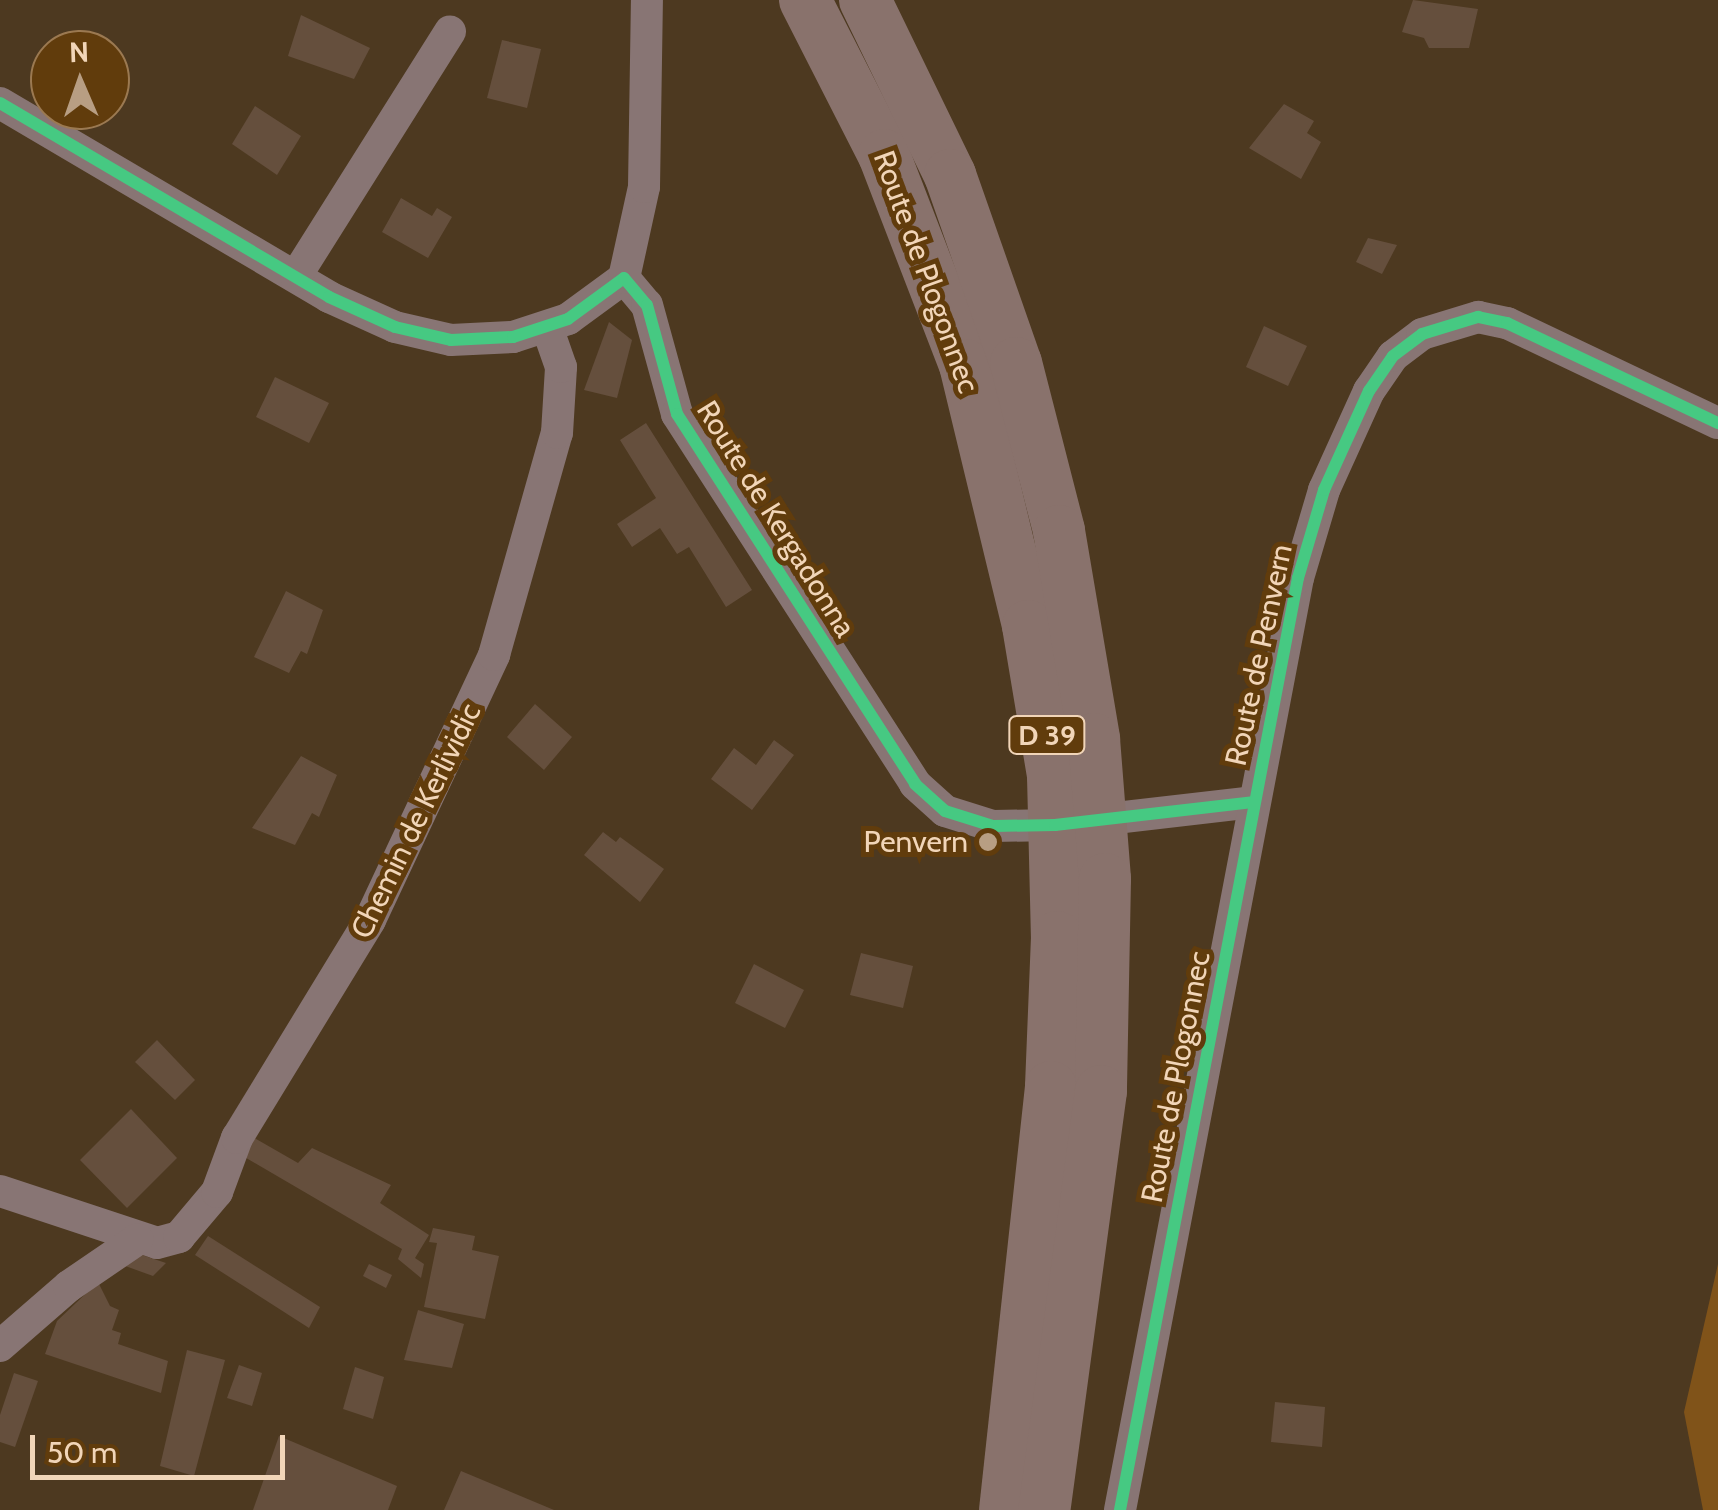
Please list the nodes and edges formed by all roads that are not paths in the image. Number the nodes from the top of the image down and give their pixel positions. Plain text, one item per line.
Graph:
1 (647, 0) edge
2 (805, 0) edge
3 (865, 0) edge
4 (450, 31) dead end
5 (0, 103) edge
6 (296, 276) junction
7 (624, 278) junction
8 (547, 327) junction
9 (1718, 423) edge
10 (1253, 802) junction
11 (1079, 821) junction
12 (0, 1191) edge
13 (138, 1239) junction
14 (0, 1346) edge
15 (1005, 1510) edge
16 (1044, 1510) edge
17 (1120, 1510) edge

1 - 7 street
2 - 11 main road, Route de Plogonnec / D 39
3 - 11 main road, Route de Plogonnec / D 39
4 - 6 street
5 - 6 street
6 - 8 street
7 - 8 street
7 - 11 street, Route de Kergadonna
8 - 13 street, Chemin de Kerlividic
9 - 10 street, Route de Penvern
10 - 11 street
10 - 17 street, Route de Plogonnec
11 - 15 main road, Route de Plogonnec / D 39
11 - 16 main road, Route de Plogonnec / D 39
12 - 13 street, Chemin de Kerlividic
13 - 14 street, Chemin de Kerlividic

